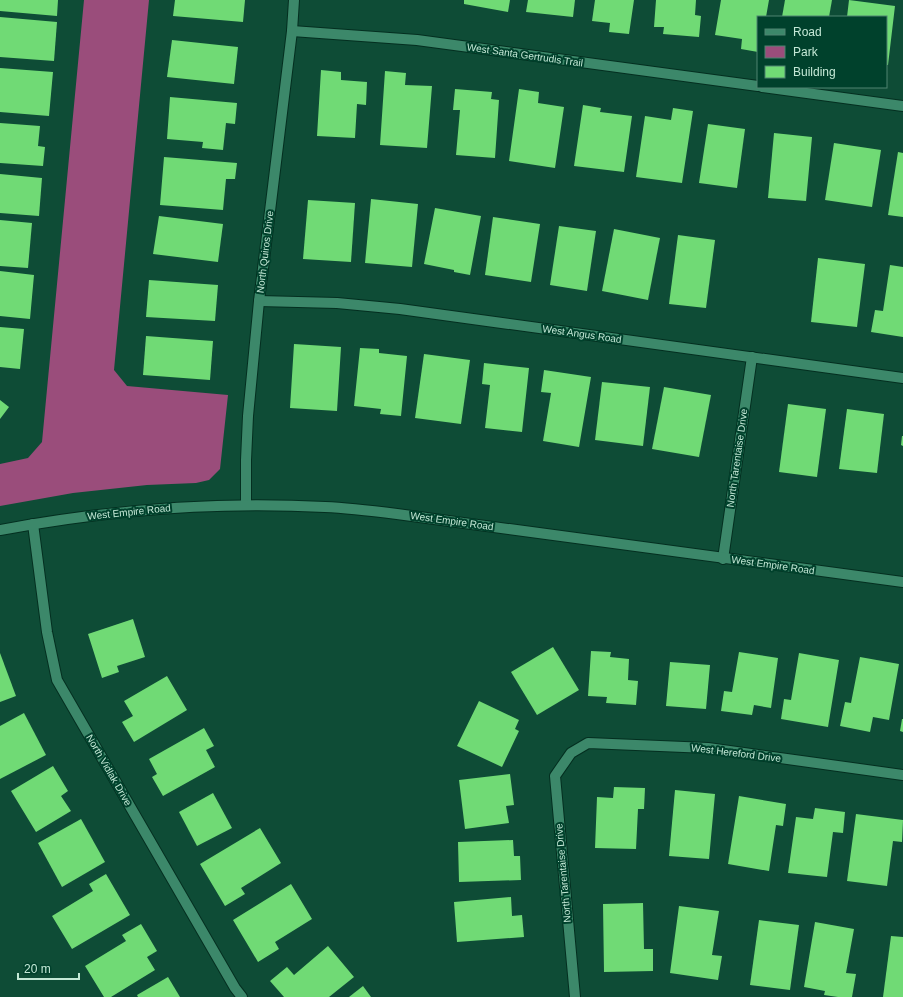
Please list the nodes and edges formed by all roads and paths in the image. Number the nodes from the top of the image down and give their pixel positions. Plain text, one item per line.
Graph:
1 (294, 0) edge
2 (292, 31) junction
3 (757, 86) edge
4 (769, 88) edge
5 (903, 106) edge
6 (259, 301) junction
7 (752, 357) junction
8 (903, 378) edge
9 (246, 505) junction
10 (33, 524) junction
11 (0, 530) edge
12 (722, 559) junction
13 (903, 582) edge
14 (570, 753) joint
15 (903, 775) edge
16 (242, 997) edge
17 (575, 997) edge

1 - 2 street, North Quiros Drive
2 - 3 street, West Santa Gertrudis Trail
2 - 6 street, North Quiros Drive
4 - 5 street
6 - 7 street, West Angus Road
6 - 9 street, North Quiros Drive
7 - 8 street, West Angus Road
7 - 12 street, North Tarentaise Drive
9 - 10 street, West Empire Road
9 - 12 street, West Empire Road
10 - 11 street, West Empire Road
10 - 16 street, North Vidlak Drive
12 - 13 street, West Empire Road
14 - 15 street, West Hereford Drive
14 - 17 street, North Tarentaise Drive

